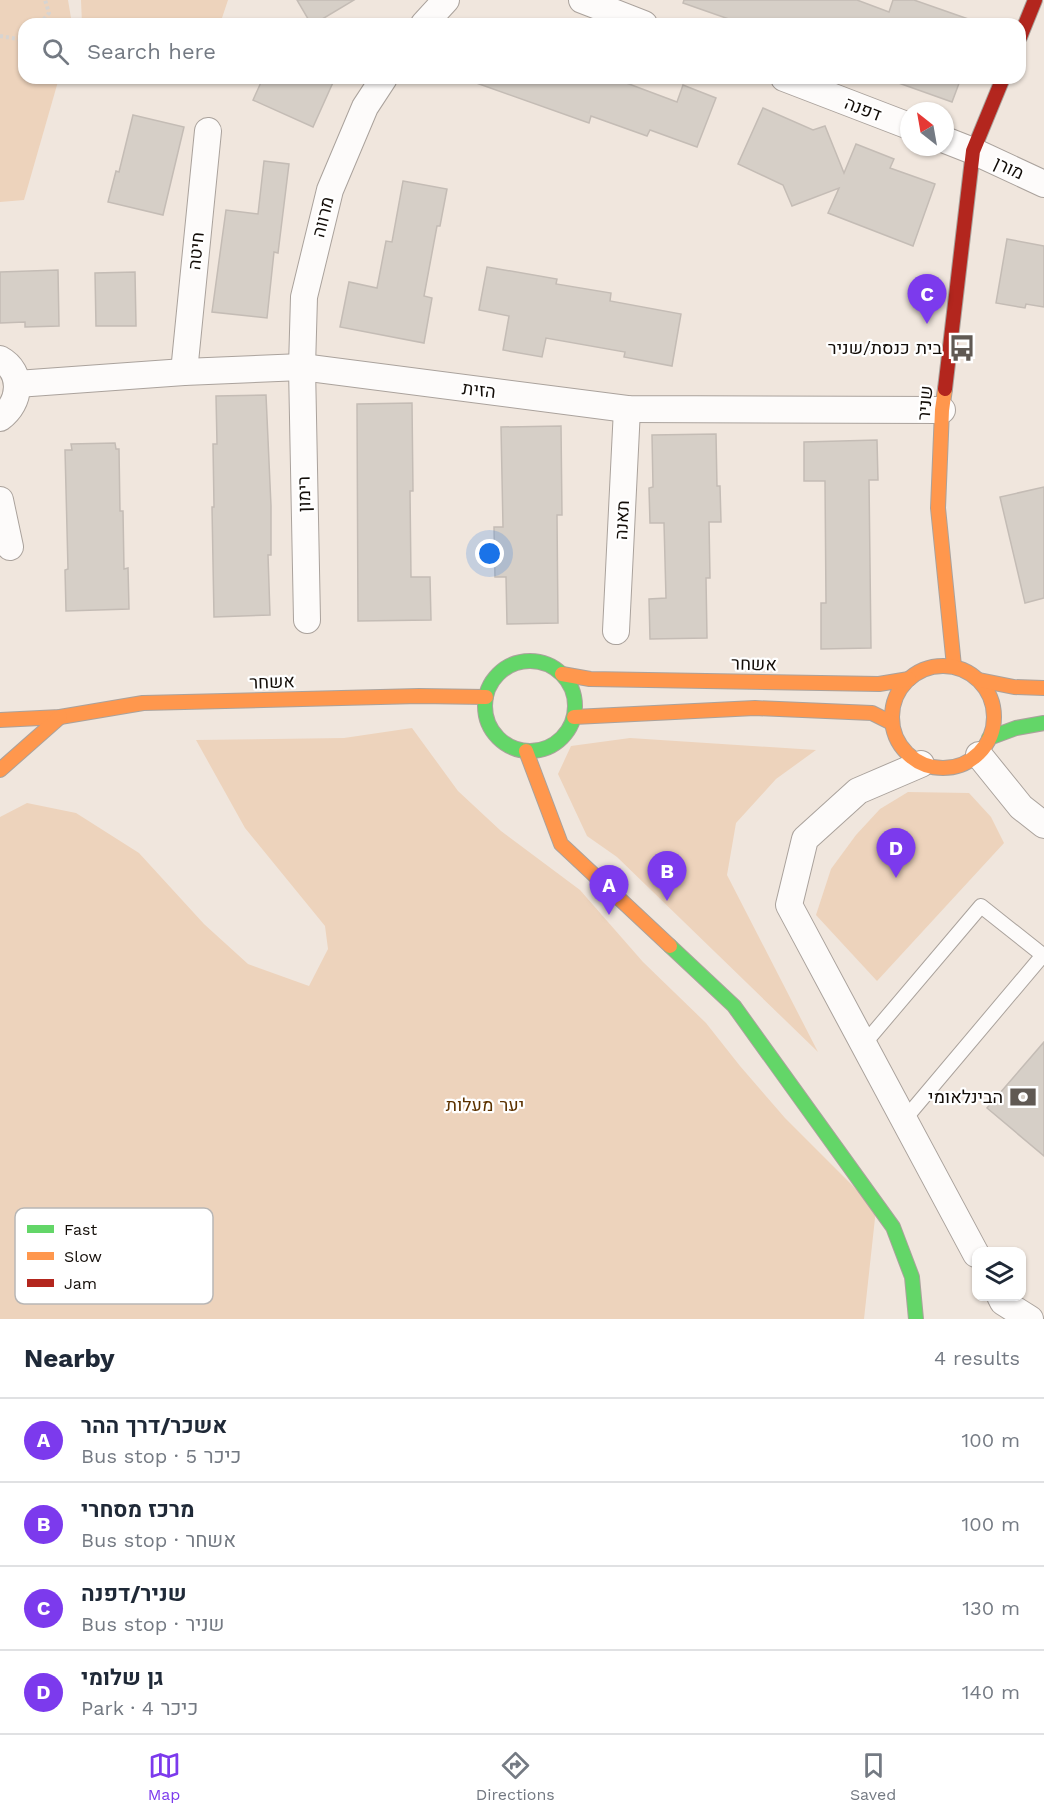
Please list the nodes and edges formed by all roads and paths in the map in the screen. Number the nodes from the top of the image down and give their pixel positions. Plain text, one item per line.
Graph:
1 (45, 0) edge
2 (446, 0) edge
3 (582, 0) edge
4 (1035, 0) edge
5 (45, 18) edge
6 (430, 18) edge
7 (628, 18) edge
8 (1026, 22) edge
9 (0, 36) edge
10 (18, 39) edge
11 (380, 84) edge
12 (800, 84) edge
13 (1001, 84) edge
14 (900, 123) edge
15 (208, 130) dead end
16 (954, 144) edge
17 (973, 151) junction
18 (1044, 184) edge
19 (0, 359) edge
20 (302, 367) junction
21 (184, 372) junction
22 (17, 384) junction
23 (627, 409) junction
24 (942, 410) junction
25 (0, 418) edge
26 (0, 500) edge
27 (10, 547) dead end
28 (306, 620) dead end
29 (616, 631) dead end
30 (954, 666) junction
31 (562, 674) junction
32 (909, 679) junction
33 (980, 680) junction
34 (1044, 688) edge
35 (486, 697) junction
36 (60, 717) junction
37 (574, 717) junction
38 (0, 720) edge
39 (892, 723) junction
40 (1044, 723) edge
41 (984, 746) junction
42 (526, 751) junction
43 (921, 764) junction
44 (0, 770) edge
45 (1044, 825) edge
46 (1043, 956) edge
47 (864, 1044) junction
48 (904, 1120) junction
49 (972, 1247) edge
50 (916, 1319) edge

1 - 5 path
2 - 6 street
3 - 7 street
4 - 8 main road
9 - 10 path
11 - 20 street, מרווה
12 - 14 street, דפנה
13 - 17 main road, שניר
15 - 21 street, חיטה
16 - 17 street
17 - 18 street, מורן
17 - 24 main road, שניר
19 - 22 street
20 - 21 street, הזית
20 - 23 street, הזית
20 - 28 street, רימון
21 - 22 street, הזית
22 - 25 street
23 - 24 street, הזית
23 - 29 street, תאנה
24 - 30 main road, שניר
26 - 27 street
30 - 32 main road
30 - 33 main road
31 - 32 main road, אשחר
31 - 35 main road
31 - 37 main road
32 - 39 main road
33 - 34 main road
33 - 41 main road
35 - 36 main road, אשחר
35 - 42 main road
36 - 38 main road, אשחר
36 - 44 main road
37 - 39 main road
37 - 42 main road
39 - 43 main road
40 - 41 main road
41 - 43 main road
41 - 45 street
42 - 50 main road
43 - 47 street
46 - 47 lane
46 - 48 lane
47 - 48 street
48 - 49 street

